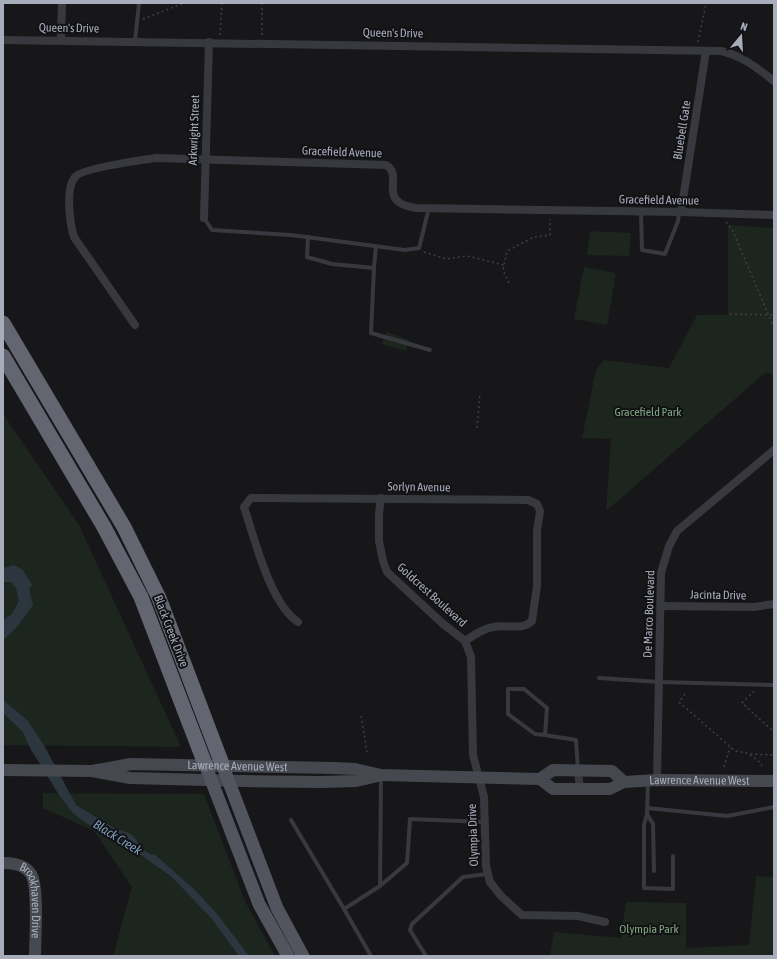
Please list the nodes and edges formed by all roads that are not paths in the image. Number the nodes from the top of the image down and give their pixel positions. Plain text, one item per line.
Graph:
1 (62, 3) edge
2 (139, 3) edge
3 (3, 40) edge
4 (61, 40) junction
5 (135, 41) junction
6 (209, 42) junction
7 (706, 51) junction
8 (774, 81) edge
9 (204, 160) junction
10 (429, 208) junction
11 (641, 211) junction
12 (680, 212) junction
13 (774, 215) edge
14 (204, 218) joint
15 (308, 237) junction
16 (376, 246) junction
17 (374, 268) junction
18 (3, 323) edge
19 (135, 326) dead end
20 (430, 350) dead end
21 (3, 356) edge
22 (774, 450) edge
23 (381, 498) junction
24 (774, 604) edge
25 (661, 606) junction
26 (298, 622) dead end
27 (465, 641) junction
28 (599, 678) dead end
29 (660, 682) junction
30 (774, 685) edge
31 (545, 735) junction
32 (205, 764) junction
33 (222, 764) junction
34 (3, 770) edge
35 (578, 770) junction
36 (92, 771) junction
37 (381, 775) junction
38 (479, 778) junction
39 (540, 779) junction
40 (211, 780) junction
41 (229, 780) junction
42 (653, 780) junction
43 (624, 782) junction
44 (774, 782) edge
45 (580, 789) junction
46 (774, 807) edge
47 (647, 808) junction
48 (647, 814) junction
49 (291, 820) dead end
50 (485, 822) junction
51 (673, 856) dead end
52 (3, 863) edge
53 (654, 871) dead end
54 (487, 874) junction
55 (380, 886) junction
56 (344, 909) junction
57 (605, 922) dead end
58 (34, 956) edge
59 (288, 956) edge
60 (303, 956) edge
61 (371, 956) edge
62 (426, 956) edge

1 - 4 street
2 - 5 lane
3 - 4 street, Queen's Drive
4 - 5 street, Queen's Drive
5 - 6 street, Queen's Drive
6 - 7 street, Queen's Drive
6 - 9 street, Arkwright Street
7 - 8 street, Queen's Drive
7 - 12 street, Bluebell Gate
9 - 10 street, Gracefield Avenue
9 - 14 street, Arkwright Street
9 - 19 street, Gracefield Avenue
10 - 11 street, Gracefield Avenue
10 - 16 lane
11 - 12 street, Gracefield Avenue
11 - 12 lane
12 - 13 street, Gracefield Avenue
14 - 15 lane
15 - 16 lane
15 - 17 lane
16 - 17 lane
17 - 20 lane
18 - 33 highway, Black Creek Drive
21 - 32 highway, Black Creek Drive
22 - 25 street, De Marco Boulevard
23 - 26 street, Sorlyn Avenue
23 - 27 street, Goldcrest Boulevard
23 - 27 street, Sorlyn Avenue
24 - 25 street, Jacinta Drive
25 - 29 street, De Marco Boulevard
27 - 38 street, Goldcrest Boulevard
28 - 29 lane
29 - 30 lane
29 - 42 street, De Marco Boulevard
31 - 31 lane
31 - 35 lane
32 - 33 main road, Lawrence Avenue West
32 - 36 main road, Lawrence Avenue West
32 - 40 main road, Black Creek Drive
33 - 37 main road, Lawrence Avenue West
33 - 41 main road, Black Creek Drive
34 - 36 main road, Lawrence Avenue West
35 - 39 main road, Lawrence Avenue West
35 - 43 main road, Lawrence Avenue West
35 - 45 street
36 - 40 main road, Lawrence Avenue West
37 - 38 main road, Lawrence Avenue West
37 - 41 main road, Lawrence Avenue West
37 - 55 lane
38 - 39 main road, Lawrence Avenue West
38 - 50 street, Olympia Drive
39 - 45 main road, Lawrence Avenue West
40 - 41 main road, Lawrence Avenue West
40 - 59 main road, Black Creek Drive
41 - 60 main road, Black Creek Drive
42 - 43 main road, Lawrence Avenue West
42 - 44 main road, Lawrence Avenue West
42 - 47 lane
43 - 45 main road, Lawrence Avenue West
46 - 47 lane
47 - 48 lane
48 - 51 lane
48 - 53 lane
49 - 56 lane
50 - 54 street, Olympia Drive
50 - 55 lane
52 - 58 main road, Brookhaven Drive
54 - 57 street, Olympia Drive
54 - 62 lane
55 - 56 lane
56 - 61 lane

